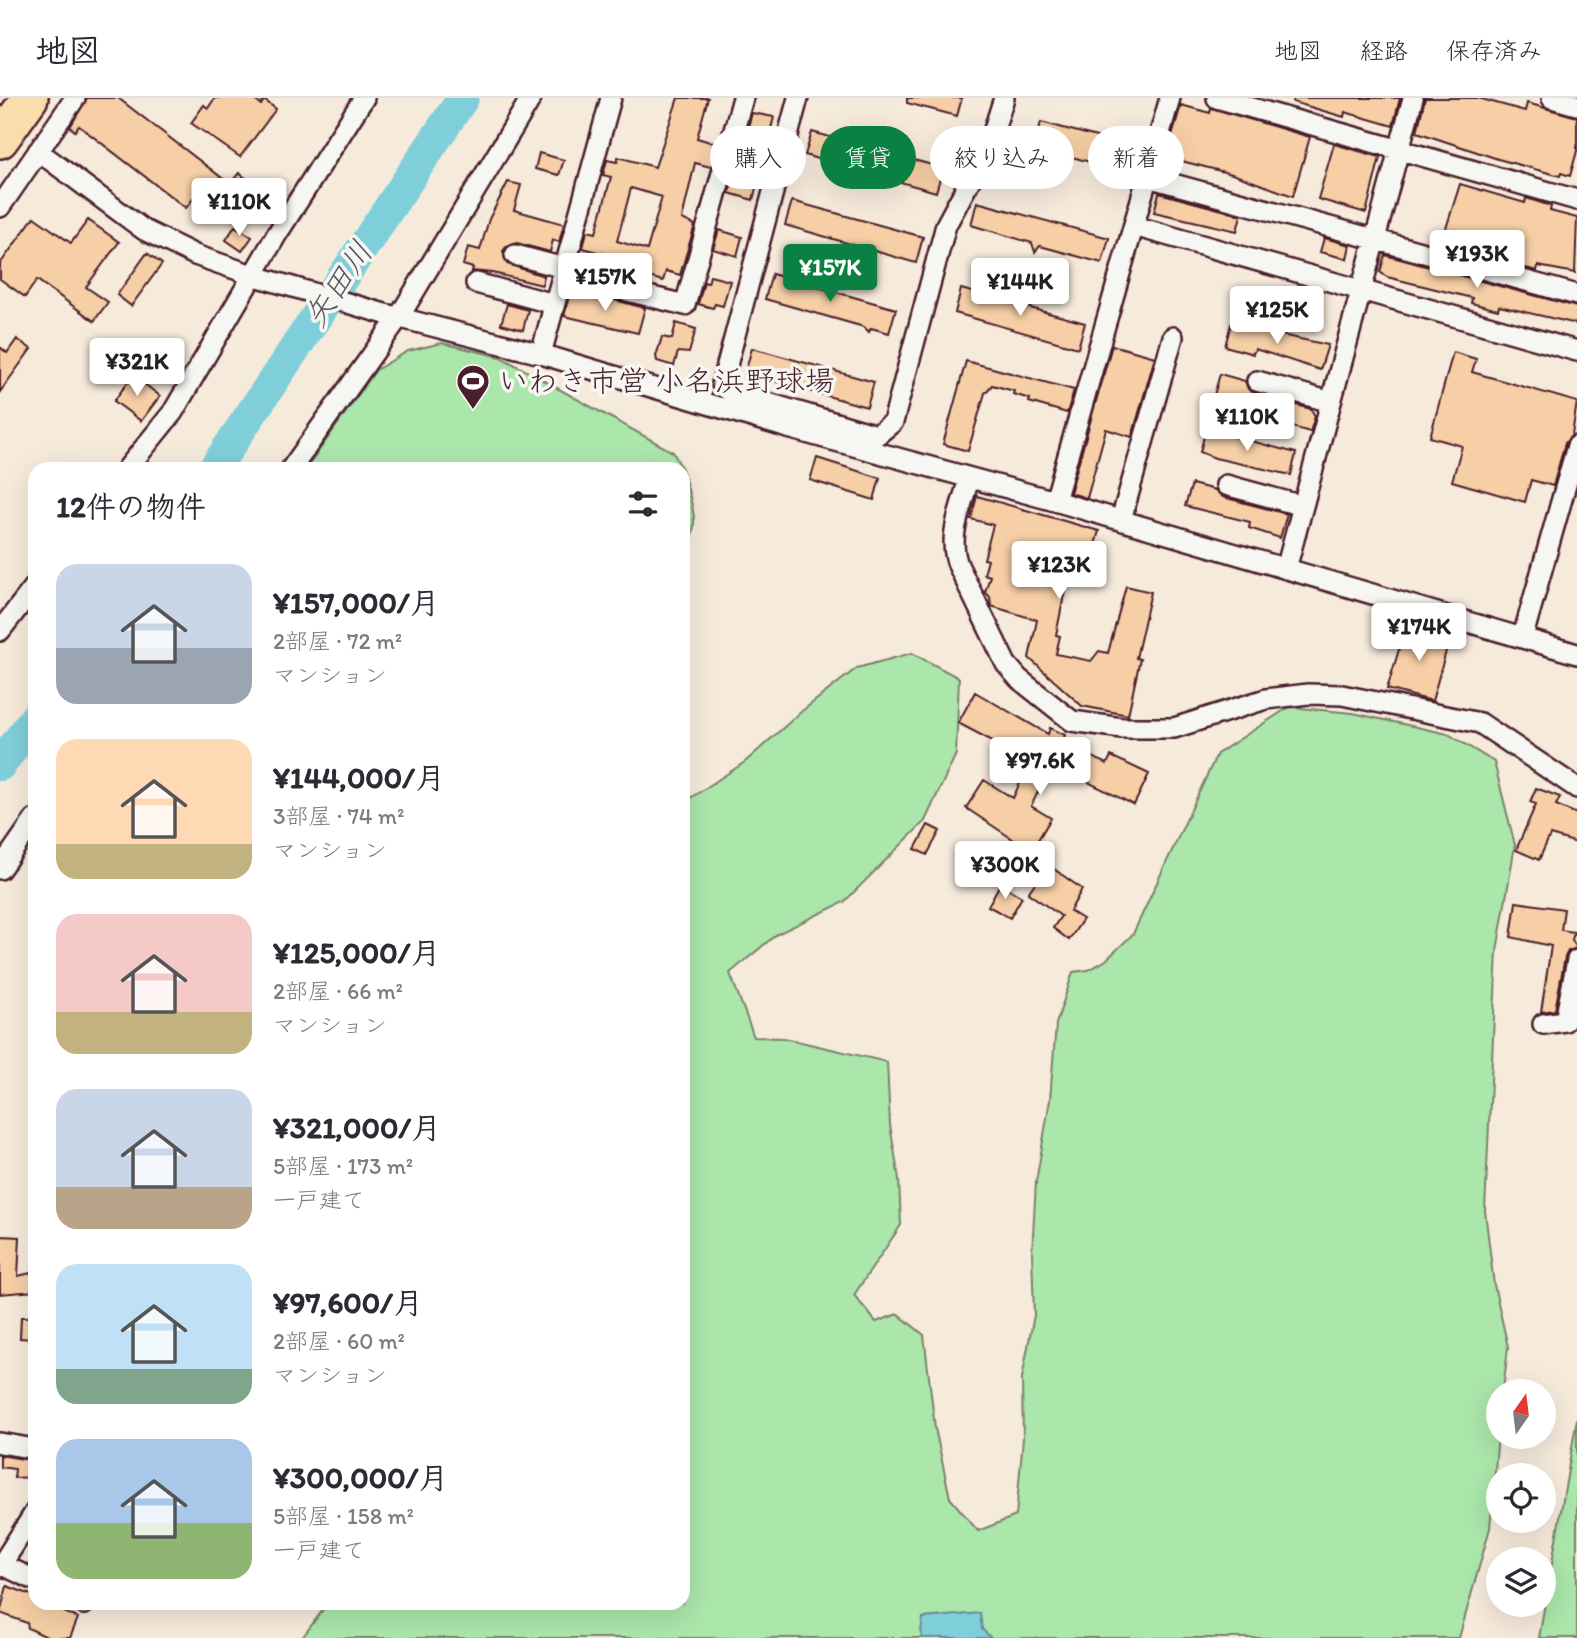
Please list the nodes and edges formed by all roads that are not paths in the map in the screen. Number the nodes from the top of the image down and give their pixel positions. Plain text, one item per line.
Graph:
1 (30, 98) edge
2 (75, 98) edge
3 (364, 98) edge
4 (531, 98) edge
5 (611, 98) edge
6 (743, 98) edge
7 (798, 98) edge
8 (1004, 98) edge
9 (1170, 98) edge
10 (1217, 98) edge
11 (1413, 98) edge
12 (1552, 98) edge
13 (1577, 105) edge
14 (1162, 126) edge
15 (0, 140) edge
16 (1400, 149) junction
17 (38, 150) junction
18 (1184, 187) edge
19 (1145, 189) edge
20 (1577, 200) edge
21 (0, 207) edge
22 (1134, 226) junction
23 (1376, 238) junction
24 (515, 255) dead end
25 (563, 271) junction
26 (262, 278) junction
27 (476, 283) dead end
28 (1361, 291) junction
29 (1577, 295) edge
30 (554, 304) junction
31 (392, 316) junction
32 (1173, 337) dead end
33 (1577, 351) edge
34 (541, 354) junction
35 (1257, 381) dead end
36 (1331, 402) junction
37 (1577, 446) edge
38 (133, 462) edge
39 (295, 462) edge
40 (969, 478) junction
41 (1226, 485) dead end
42 (1055, 501) junction
43 (1303, 506) junction
44 (1121, 520) junction
45 (1286, 569) junction
46 (28, 595) edge
47 (0, 631) edge
48 (1523, 636) junction
49 (1577, 654) edge
50 (1577, 788) edge
51 (28, 829) edge
52 (0, 869) edge
53 (1577, 960) edge
54 (1543, 1024) dead end
55 (0, 1443) edge
56 (28, 1448) edge
57 (28, 1523) edge
58 (1, 1565) edge
59 (28, 1577) edge

1 - 15 highway
2 - 17 street
3 - 26 street
4 - 31 street
5 - 25 street
6 - 25 street
7 - 8 street
9 - 14 street
10 - 16 street
11 - 16 street
12 - 13 street
16 - 20 street
16 - 23 street
17 - 21 street
17 - 26 street
18 - 23 street
19 - 22 street
22 - 28 street
22 - 42 street
23 - 28 street
23 - 29 street
24 - 25 street
25 - 30 street
26 - 31 street
26 - 38 street
27 - 30 street
28 - 33 street
28 - 36 street
30 - 34 street
31 - 34 street
31 - 39 street
32 - 44 street
34 - 40 street
35 - 36 street
36 - 43 street
37 - 48 street
40 - 42 street
40 - 50 street
41 - 43 street
42 - 44 street
43 - 45 street
44 - 45 street
45 - 48 street
46 - 47 street
48 - 49 street
51 - 52 street
53 - 54 street
55 - 56 street
57 - 58 street
58 - 59 street

